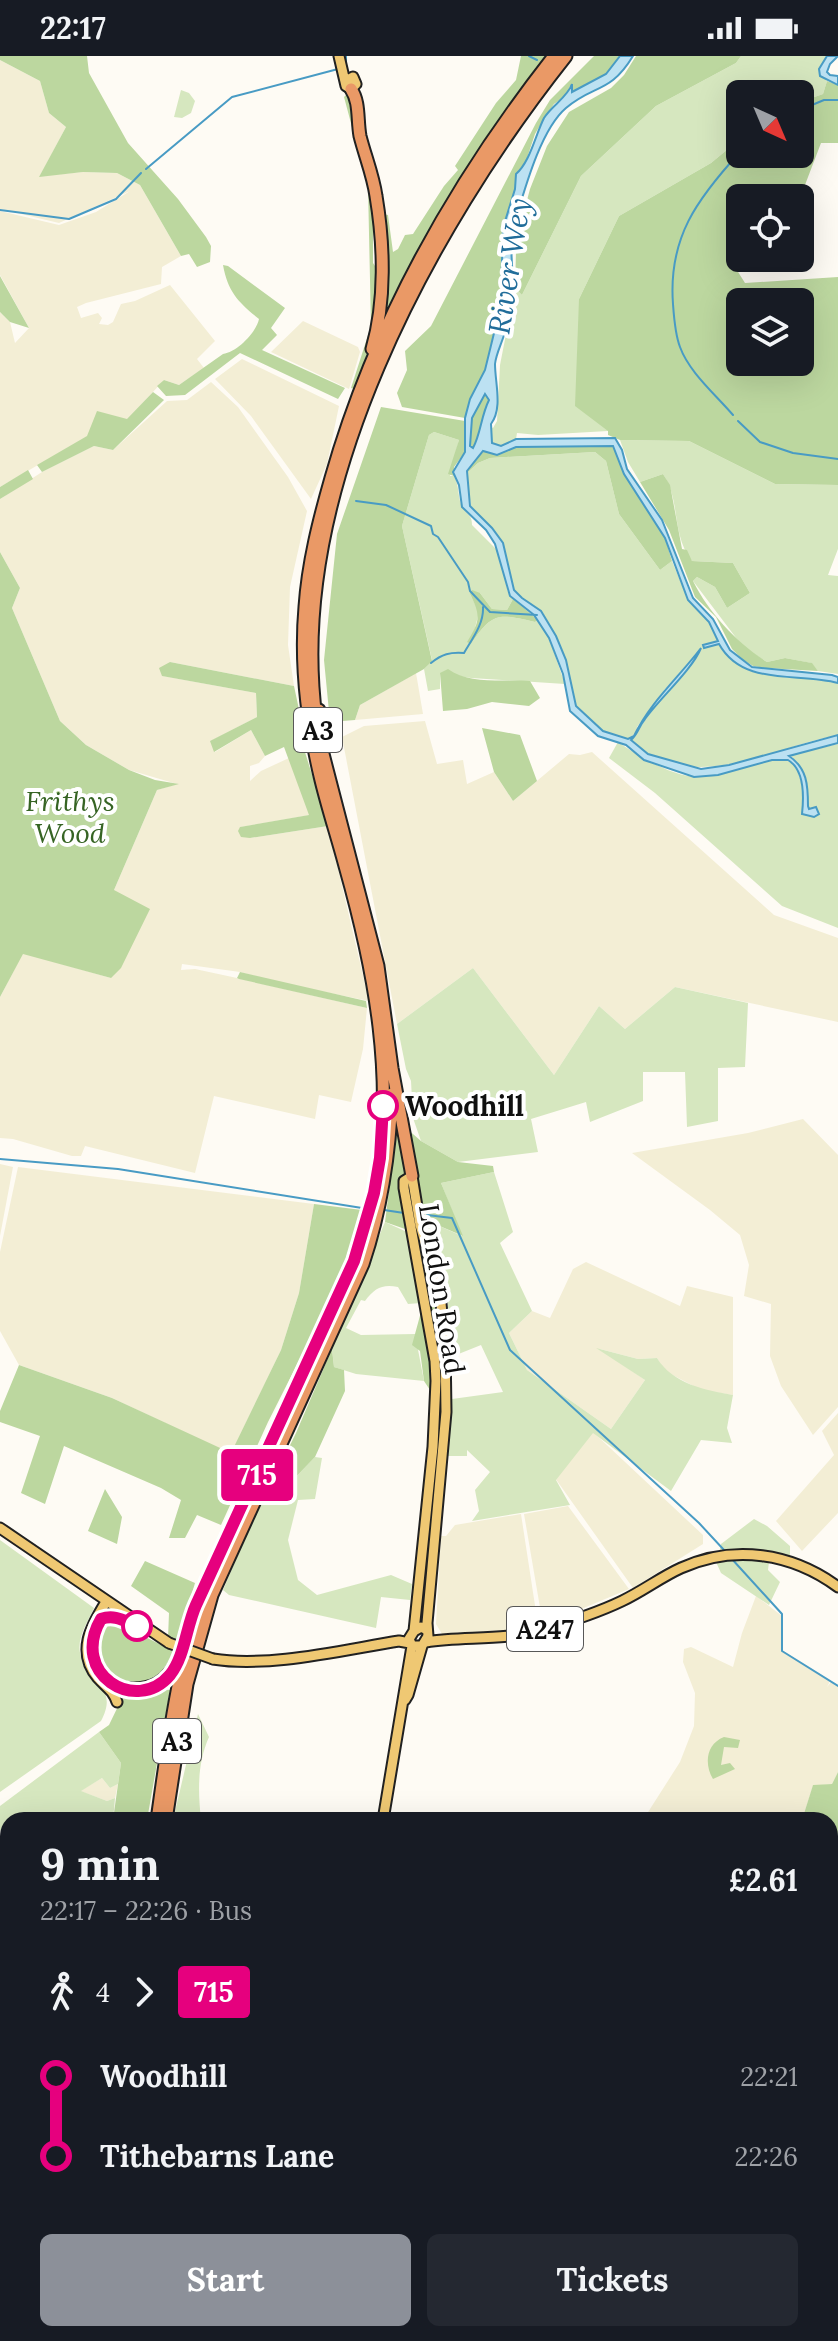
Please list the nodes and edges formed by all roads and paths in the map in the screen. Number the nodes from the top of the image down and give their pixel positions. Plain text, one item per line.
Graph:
1 (339, 56) edge
2 (554, 56) edge
3 (566, 56) edge
4 (573, 56) edge
5 (348, 82) joint
6 (509, 130) junction
7 (356, 403) junction
8 (392, 1068) junction
9 (412, 1176) junction
10 (0, 1528) edge
11 (838, 1587) edge
12 (204, 1591) junction
13 (108, 1604) junction
14 (101, 1619) junction
15 (144, 1628) junction
16 (417, 1639) junction
17 (121, 1688) joint
18 (117, 1702) dead end
19 (158, 1812) edge
20 (167, 1812) edge
21 (384, 1812) edge

1 - 5 main road
2 - 7 highway, A3
3 - 6 highway, A3
4 - 6 highway
5 - 7 highway
6 - 8 highway, A3
7 - 12 highway, A3
8 - 9 highway
8 - 20 highway, A3
9 - 16 main road, London Road
9 - 16 main road, London Road
10 - 13 main road, A247
11 - 16 main road, A247
12 - 17 highway
12 - 19 highway, A3
13 - 14 main road
13 - 15 main road, A247
13 - 18 main road
14 - 15 main road
14 - 17 main road
15 - 16 main road, A247, bridge
16 - 21 main road

